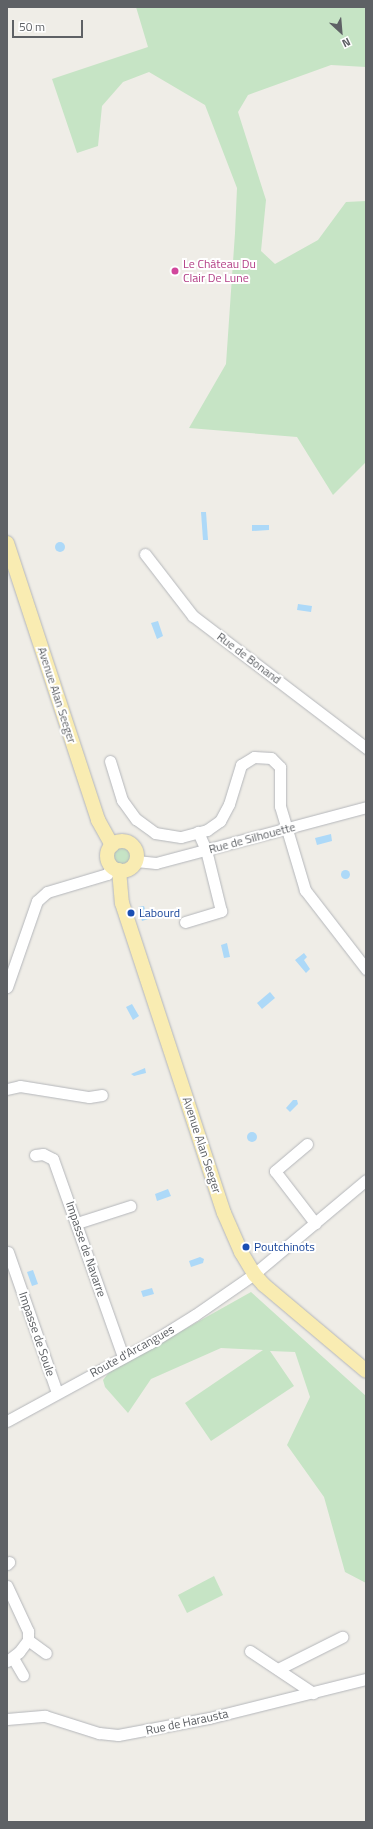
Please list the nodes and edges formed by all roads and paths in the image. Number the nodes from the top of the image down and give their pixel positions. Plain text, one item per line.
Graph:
1 (7, 544) edge
2 (145, 554) dead end
3 (366, 748) edge
4 (110, 761) dead end
5 (366, 807) edge
6 (288, 828) junction
7 (198, 832) junction
8 (112, 845) junction
9 (206, 850) junction
10 (136, 861) junction
11 (115, 868) junction
12 (185, 922) dead end
13 (366, 969) edge
14 (7, 987) edge
15 (7, 1089) edge
16 (102, 1095) dead end
17 (307, 1144) dead end
18 (35, 1155) dead end
19 (366, 1180) edge
20 (130, 1206) dead end
21 (77, 1223) junction
22 (315, 1223) junction
23 (8, 1252) dead end
24 (254, 1274) junction
25 (123, 1356) junction
26 (366, 1371) edge
27 (57, 1393) junction
28 (7, 1421) edge
29 (7, 1586) edge
30 (342, 1637) dead end
31 (28, 1640) junction
32 (250, 1651) dead end
33 (46, 1653) dead end
34 (10, 1659) edge
35 (278, 1669) junction
36 (23, 1675) dead end
37 (366, 1680) edge
38 (313, 1693) junction
39 (7, 1719) edge

1 - 8 main road, Avenue Alan Seeger
2 - 3 street, Rue de Bonand
4 - 7 street
5 - 6 street, Rue de Silhouette
6 - 7 street
6 - 9 street, Rue de Silhouette
6 - 13 street
7 - 9 street
8 - 10 main road
8 - 11 main road
9 - 10 street, Rue de Silhouette
9 - 12 street
10 - 11 main road
11 - 14 street
11 - 24 main road, Avenue Alan Seeger
15 - 16 street
17 - 22 street
18 - 21 street, Impasse de Navarre
19 - 22 street, Route d'Arcangues
20 - 21 street
21 - 25 street, Impasse de Navarre
22 - 24 street, Route d'Arcangues
23 - 27 street, Impasse de Soule
24 - 25 street, Route d'Arcangues
24 - 26 main road, Avenue Alan Seeger
25 - 27 street, Route d'Arcangues
27 - 28 street, Route d'Arcangues
29 - 31 street
30 - 35 street
31 - 33 street
31 - 34 street
32 - 35 street
34 - 36 street
35 - 38 street
37 - 38 street, Rue de Harausta
38 - 39 street, Rue de Harausta

